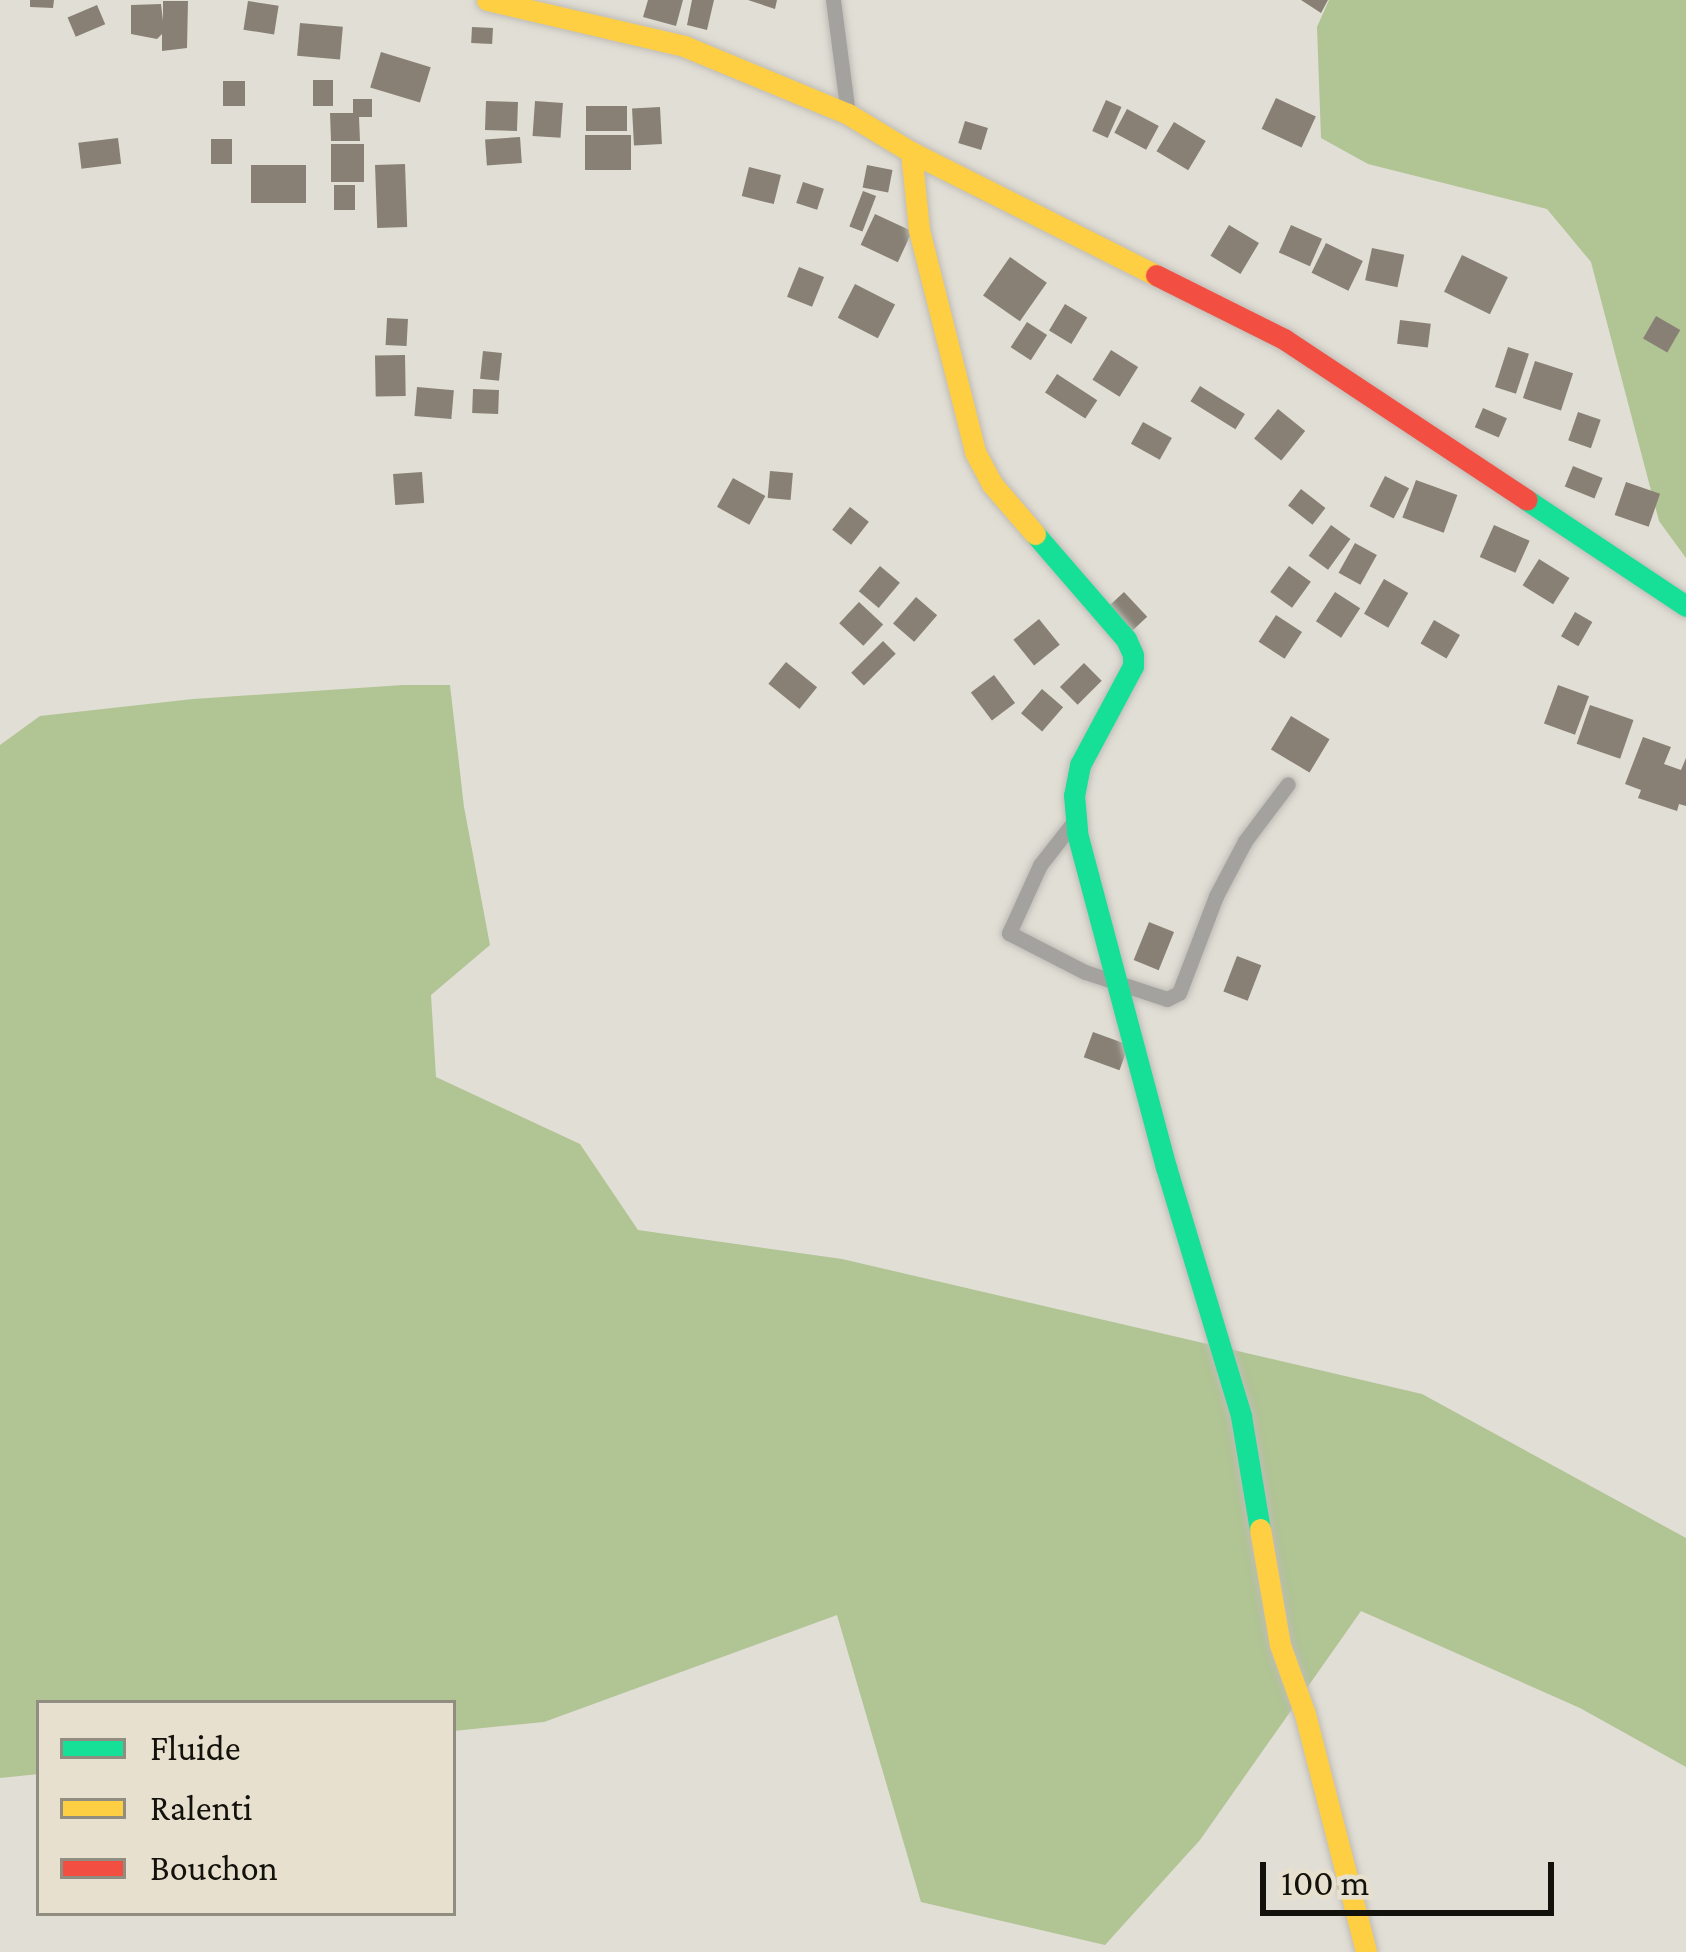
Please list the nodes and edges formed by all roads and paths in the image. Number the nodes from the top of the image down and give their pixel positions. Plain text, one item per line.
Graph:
1 (487, 0) edge
2 (833, 0) edge
3 (848, 114) junction
4 (911, 152) junction
5 (1686, 606) edge
6 (1288, 784) dead end
7 (1076, 819) junction
8 (1116, 980) junction
9 (1366, 1952) edge

1 - 3 street
2 - 3 street
3 - 4 street
4 - 5 street
4 - 7 street
6 - 8 street
7 - 8 street
7 - 8 street
8 - 9 street

